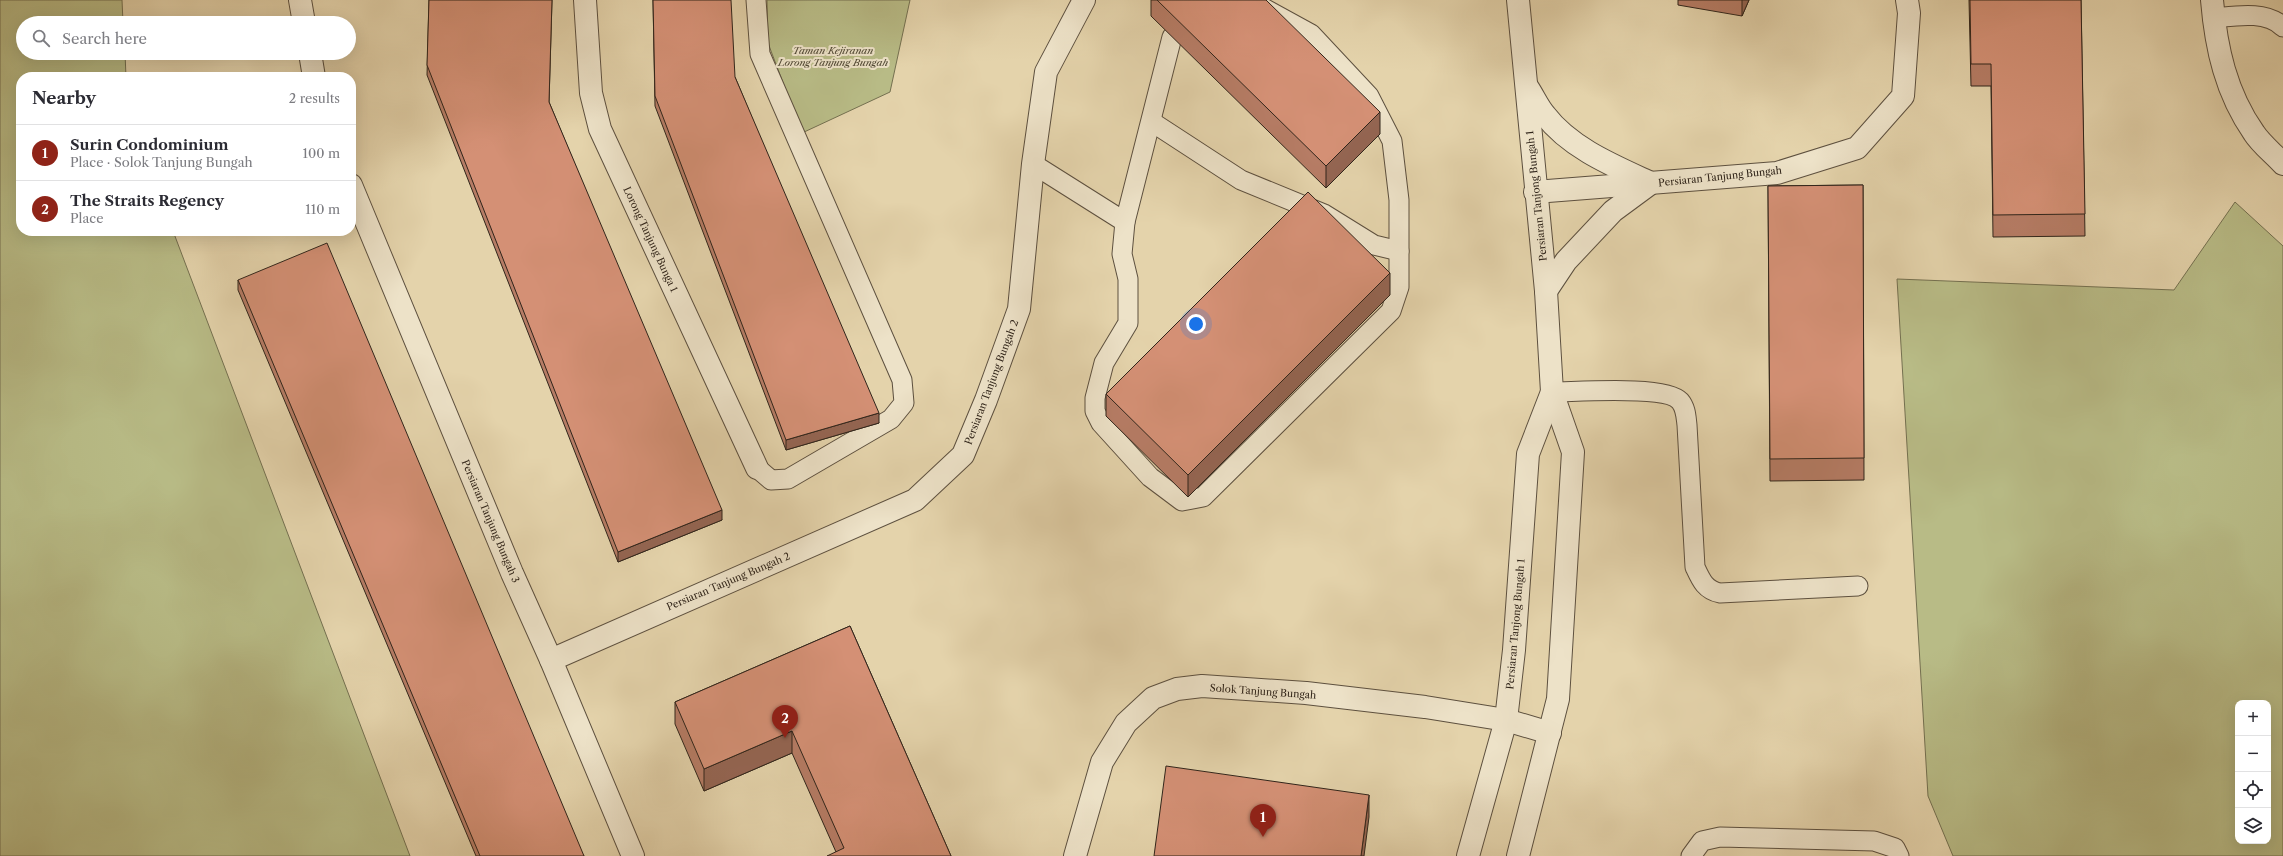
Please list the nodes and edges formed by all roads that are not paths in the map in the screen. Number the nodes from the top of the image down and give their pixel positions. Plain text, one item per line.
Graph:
1 (300, 0) edge
2 (585, 0) edge
3 (756, 0) edge
4 (1084, 0) edge
5 (1249, 0) edge
6 (1518, 0) edge
7 (1908, 0) edge
8 (2213, 9) edge
9 (303, 16) edge
10 (2283, 27) edge
11 (1172, 37) edge
12 (311, 60) edge
13 (313, 72) edge
14 (1526, 85) junction
15 (1152, 122) junction
16 (2280, 159) edge
17 (1033, 164) junction
18 (1651, 183) junction
19 (1535, 192) junction
20 (356, 197) edge
21 (1125, 222) junction
22 (1399, 252) junction
23 (1546, 291) junction
24 (1552, 392) junction
25 (757, 468) joint
26 (1858, 586) dead end
27 (551, 660) junction
28 (1506, 720) junction
29 (1550, 733) junction
30 (633, 856) edge
31 (1075, 856) edge
32 (1468, 856) edge
33 (1518, 856) edge
34 (1691, 856) edge
35 (1899, 856) edge

1 - 9 street
2 - 25 street, Lorong Tanjung Bunga 1
3 - 25 lane
4 - 17 street, Persiaran Tanjung Bungah 2
5 - 22 lane
6 - 14 street, Persiaran Tanjong Bungah 1
7 - 18 street, Persiaran Tanjung Bungah
8 - 10 lane
8 - 16 street
11 - 15 lane
12 - 13 street
14 - 18 street
14 - 19 street, Persiaran Tanjong Bungah 1
15 - 21 lane
15 - 22 lane
17 - 21 lane
17 - 27 street, Persiaran Tanjung Bungah 2
18 - 19 street, Persiaran Tanjung Bungah
18 - 23 street
19 - 23 street, Persiaran Tanjong Bungah 1
20 - 27 street, Persiaran Tanjung Bungah 3
21 - 22 lane
23 - 24 street, Persiaran Tanjong Bungah 1
24 - 26 lane
24 - 28 street, Persiaran Tanjong Bungah 1
24 - 29 street, Persiaran Tanjong Bungah 1
27 - 30 street, Persiaran Tanjung Bungah 3
28 - 29 street, Solok Tanjung Bungah
28 - 31 street, Solok Tanjung Bungah
28 - 32 street, Persiaran Tanjong Bungah 1
29 - 33 street, Persiaran Tanjong Bungah 1
34 - 35 lane

